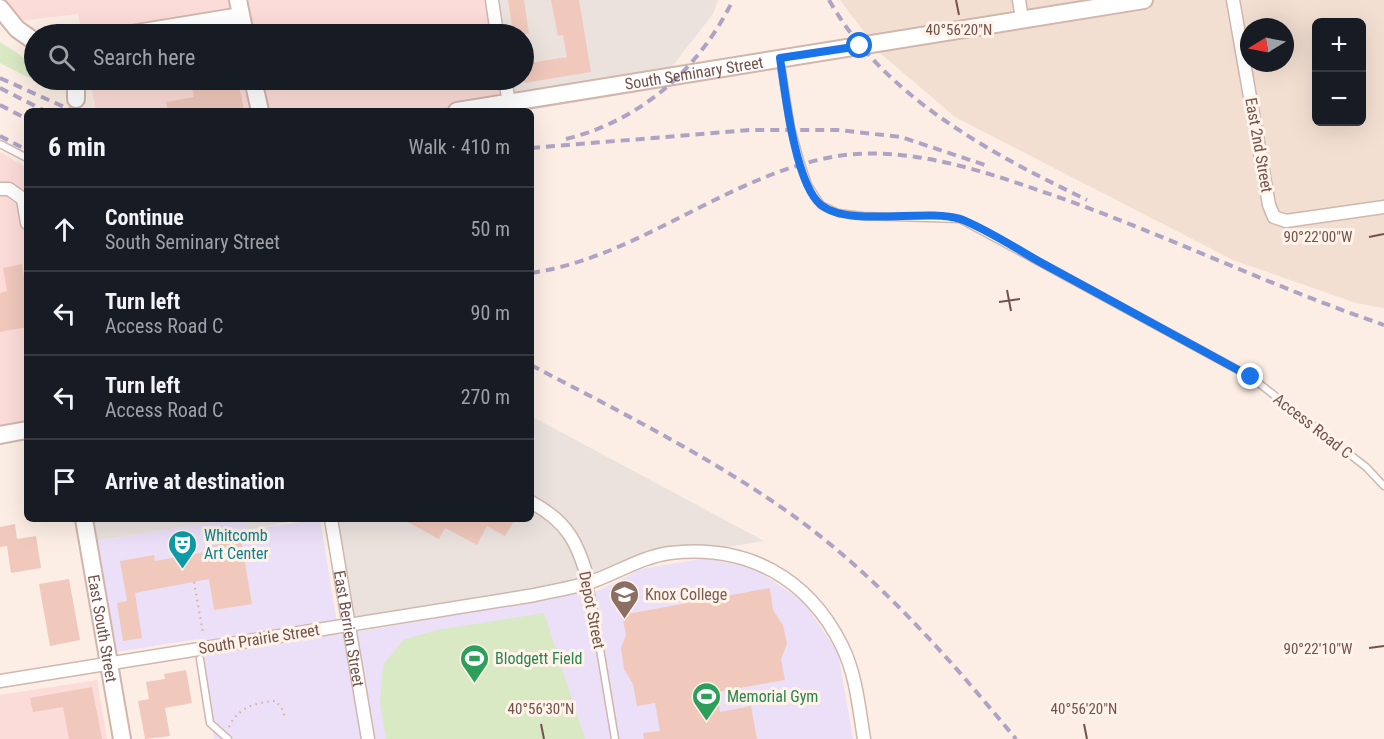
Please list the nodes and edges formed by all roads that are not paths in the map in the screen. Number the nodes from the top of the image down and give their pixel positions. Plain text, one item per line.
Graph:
1 (492, 0) edge
2 (1019, 0) edge
3 (1144, 0) edge
4 (1233, 0) edge
5 (0, 8) edge
6 (240, 8) edge
7 (1022, 19) junction
8 (173, 24) edge
9 (243, 24) edge
10 (496, 24) edge
11 (24, 34) edge
12 (780, 58) junction
13 (76, 90) edge
14 (256, 90) edge
15 (507, 90) edge
16 (76, 99) dead end
17 (509, 102) junction
18 (259, 108) edge
19 (475, 108) edge
20 (0, 144) edge
21 (24, 157) edge
22 (0, 189) edge
23 (24, 205) edge
24 (1384, 207) edge
25 (24, 431) edge
26 (0, 435) edge
27 (1384, 486) edge
28 (534, 504) edge
29 (85, 522) edge
30 (332, 522) edge
31 (589, 583) junction
32 (349, 624) junction
33 (200, 659) dead end
34 (109, 663) junction
35 (0, 681) edge
36 (122, 739) edge
37 (227, 739) edge
38 (368, 739) edge
39 (615, 739) edge
40 (864, 739) edge

1 - 10 street
2 - 7 street
3 - 7 street, South Seminary Street
4 - 24 street, East 2nd Street
5 - 11 street
6 - 8 street
6 - 9 street
7 - 12 street, South Seminary Street
12 - 17 street, South Seminary Street
12 - 27 lane, Access Road C
13 - 16 street
14 - 18 street
15 - 17 street
17 - 19 street, South Seminary Street
20 - 21 lane
22 - 23 street
25 - 26 street
28 - 31 street, Depot Street
29 - 34 street, East South Street
30 - 32 street, East Berrien Street
31 - 32 street, South Prairie Street
31 - 39 lane, Depot Street
31 - 40 street, South Prairie Street
32 - 34 street, South Prairie Street
32 - 38 street, East Berrien Street
33 - 37 lane
34 - 35 street, South Prairie Street
34 - 36 street, East South Street

